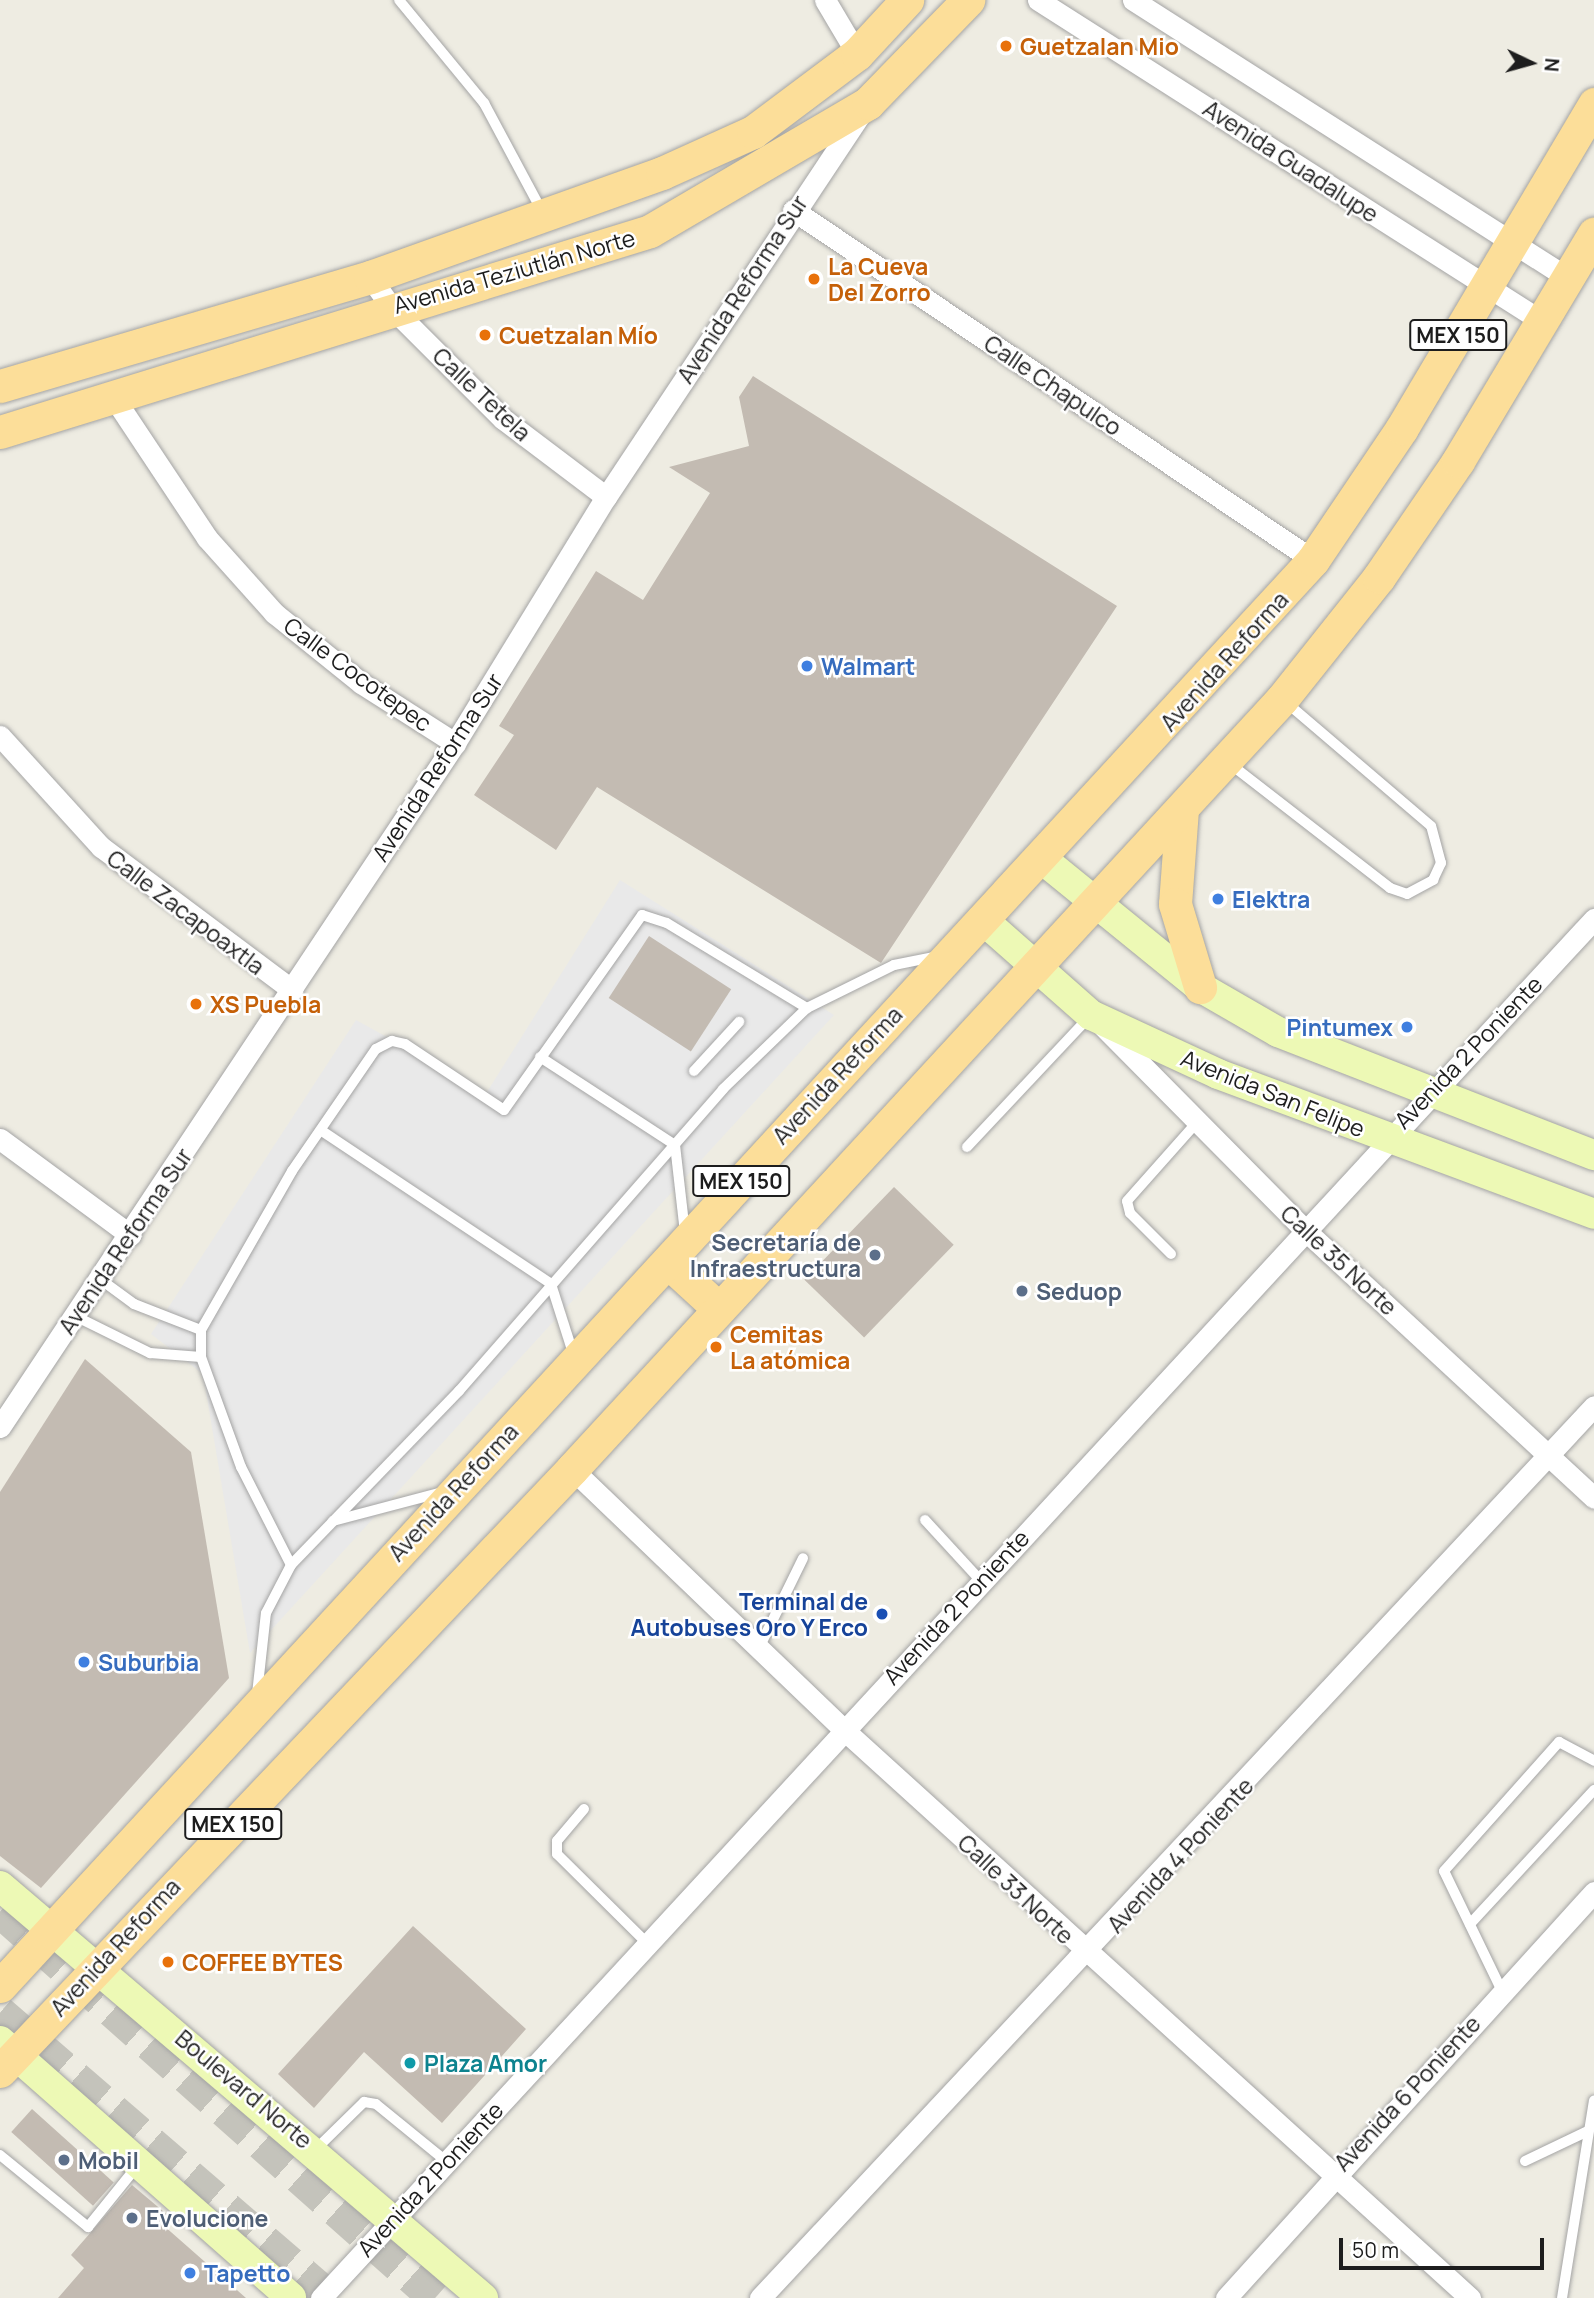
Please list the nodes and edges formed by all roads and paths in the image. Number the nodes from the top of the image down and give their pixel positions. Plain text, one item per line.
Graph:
1 (399, 0) edge
2 (825, 0) edge
3 (907, 0) edge
4 (968, 0) edge
5 (1038, 0) edge
6 (1133, 0) edge
7 (857, 54) junction
8 (868, 103) junction
9 (1594, 104) edge
10 (793, 210) junction
11 (543, 214) junction
12 (1594, 234) edge
13 (1514, 241) junction
14 (370, 277) junction
15 (1568, 278) junction
16 (1487, 286) junction
17 (391, 307) junction
18 (1543, 322) junction
19 (0, 386) edge
20 (114, 398) junction
21 (0, 432) edge
22 (606, 497) junction
23 (1313, 560) junction
24 (1282, 699) junction
25 (0, 736) edge
26 (455, 743) junction
27 (1227, 761) junction
28 (1182, 810) junction
29 (1041, 858) junction
30 (1093, 899) junction
31 (982, 919) junction
32 (1594, 919) edge
33 (947, 955) junction
34 (1033, 964) junction
35 (1200, 987) junction
36 (292, 990) junction
37 (807, 1009) junction
38 (1091, 1015) junction
39 (739, 1023) dead end
40 (540, 1057) junction
41 (694, 1071) dead end
42 (1429, 1095) junction
43 (1198, 1121) junction
44 (322, 1131) junction
45 (1386, 1137) junction
46 (0, 1139) edge
47 (675, 1145) junction
48 (967, 1147) dead end
49 (1594, 1154) edge
50 (1594, 1214) edge
51 (1307, 1232) junction
52 (130, 1234) junction
53 (677, 1253) junction
54 (1171, 1254) dead end
55 (100, 1279) junction
56 (551, 1284) junction
57 (717, 1307) junction
58 (75, 1316) junction
59 (201, 1330) junction
60 (201, 1357) junction
61 (575, 1357) junction
62 (6, 1405) edge
63 (1594, 1406) edge
64 (0, 1427) edge
65 (1549, 1456) junction
66 (572, 1469) junction
67 (455, 1489) junction
68 (1594, 1498) edge
69 (925, 1520) dead end
70 (331, 1521) junction
71 (803, 1558) dead end
72 (291, 1565) junction
73 (981, 1581) junction
74 (759, 1648) junction
75 (255, 1709) junction
76 (843, 1729) junction
77 (1594, 1761) edge
78 (1594, 1790) edge
79 (584, 1810) dead end
80 (0, 1886) edge
81 (1594, 1892) edge
82 (1470, 1924) junction
83 (52, 1928) junction
84 (647, 1943) junction
85 (1088, 1954) junction
86 (97, 1965) junction
87 (0, 1986) edge
88 (1502, 1991) junction
89 (5, 2056) edge
90 (1594, 2101) edge
91 (1588, 2131) junction
92 (315, 2150) junction
93 (0, 2155) edge
94 (446, 2161) junction
95 (1525, 2161) dead end
96 (139, 2164) junction
97 (1334, 2172) junction
98 (395, 2217) junction
99 (291, 2298) edge
100 (321, 2298) edge
101 (483, 2298) edge
102 (760, 2298) edge
103 (1226, 2298) edge
104 (1470, 2298) edge
105 (1562, 2298) edge

1 - 11 lane
2 - 7 street
3 - 7 main road, Avenida Teziutlán Norte
4 - 8 main road, Avenida Teziutlán Norte
5 - 16 street, Avenida Guadalupe
6 - 13 street
7 - 11 main road, Avenida Teziutlán Norte
8 - 10 street, Avenida Reforma Sur
8 - 17 main road, Avenida Teziutlán Norte
9 - 13 main road, Avenida Reforma / MEX 150
10 - 22 street, Avenida Reforma Sur
10 - 23 street, Calle Chapulco
11 - 14 main road, Avenida Teziutlán Norte
12 - 15 main road, Avenida Reforma / MEX 150
13 - 15 street
13 - 16 main road, Avenida Reforma / MEX 150
14 - 17 street, Calle Tetela
14 - 19 main road, Avenida Teziutlán Norte
15 - 18 main road, Avenida Reforma / MEX 150
16 - 18 street, Avenida Guadalupe
16 - 23 main road, Avenida Reforma / MEX 150
17 - 20 main road, Avenida Teziutlán Norte
17 - 22 street, Calle Tetela
18 - 24 main road, Avenida Reforma / MEX 150
20 - 21 main road, Avenida Teziutlán Norte
20 - 26 street, Calle Cocotepec
22 - 26 street, Avenida Reforma Sur
23 - 29 main road, Avenida Reforma / MEX 150
24 - 27 main road, Avenida Reforma / MEX 150
24 - 27 lane
25 - 36 street, Calle Zacapoaxtla
26 - 36 street, Avenida Reforma Sur
27 - 28 main road, Avenida Reforma / MEX 150
28 - 30 main road, Avenida Reforma / MEX 150
28 - 35 main road
29 - 30 main road
29 - 31 main road, Avenida Reforma / MEX 150
30 - 34 main road, Avenida Reforma / MEX 150
30 - 35 main road
31 - 33 main road, Avenida Reforma / MEX 150
31 - 34 main road, Avenida San Felipe
32 - 42 street, Avenida 2 Poniente
33 - 37 lane
33 - 53 main road, Avenida Reforma / MEX 150
34 - 38 main road, Avenida San Felipe
34 - 57 main road, Avenida Reforma / MEX 150
35 - 42 main road
36 - 52 street, Avenida Reforma Sur
37 - 40 lane
37 - 47 lane
38 - 43 street, Calle 35 Norte
38 - 45 main road, Avenida San Felipe
38 - 48 lane
39 - 41 lane
40 - 44 lane
40 - 47 lane
42 - 45 street, Avenida 2 Poniente
42 - 49 main road
43 - 51 street, Calle 35 Norte
43 - 54 lane
44 - 56 lane
44 - 59 lane
45 - 50 main road, Avenida San Felipe
45 - 51 street, Avenida 2 Poniente
46 - 52 street
47 - 53 lane
47 - 56 lane
51 - 65 street, Calle 35 Norte
51 - 73 street, Avenida 2 Poniente
52 - 55 street, Avenida Reforma Sur
53 - 57 main road
53 - 61 main road, Avenida Reforma / MEX 150
55 - 58 street, Avenida Reforma Sur
55 - 59 lane
56 - 61 lane
56 - 70 lane
57 - 66 main road, Avenida Reforma / MEX 150
58 - 60 lane
58 - 62 street, Avenida Reforma Sur
59 - 60 lane
60 - 72 lane
61 - 67 main road, Avenida Reforma / MEX 150
62 - 64 street, Avenida Reforma Sur
63 - 65 street, Avenida 4 Poniente
65 - 68 street, Calle 35 Norte
65 - 85 street, Avenida 4 Poniente
66 - 74 street, Calle 33 Norte
66 - 86 main road, Avenida Reforma / MEX 150
67 - 70 lane
67 - 75 main road, Avenida Reforma / MEX 150
69 - 73 lane
70 - 72 lane
71 - 74 lane
72 - 75 lane
73 - 76 street, Avenida 2 Poniente
74 - 76 street, Calle 33 Norte
75 - 83 main road, Avenida Reforma / MEX 150
76 - 84 street, Avenida 2 Poniente
76 - 85 street, Calle 33 Norte
77 - 82 lane
78 - 82 lane
79 - 84 lane
80 - 83 main road, Boulevard Norte
81 - 88 street, Avenida 6 Poniente
82 - 88 lane
83 - 86 main road, Boulevard Norte
83 - 87 main road, Avenida Reforma / MEX 150
84 - 94 street, Avenida 2 Poniente
85 - 97 street, Calle 33 Norte
85 - 102 street, Avenida 4 Poniente
86 - 89 main road, Avenida Reforma / MEX 150
86 - 92 main road, Boulevard Norte
88 - 97 street, Avenida 6 Poniente
89 - 96 main road
90 - 91 lane
91 - 95 lane
91 - 105 lane
92 - 94 lane
92 - 98 main road, Boulevard Norte
93 - 96 lane
94 - 98 street, Avenida 2 Poniente
96 - 99 main road
97 - 103 street, Avenida 6 Poniente
97 - 104 street, Calle 33 Norte
98 - 100 street, Avenida 2 Poniente
98 - 101 main road, Boulevard Norte

